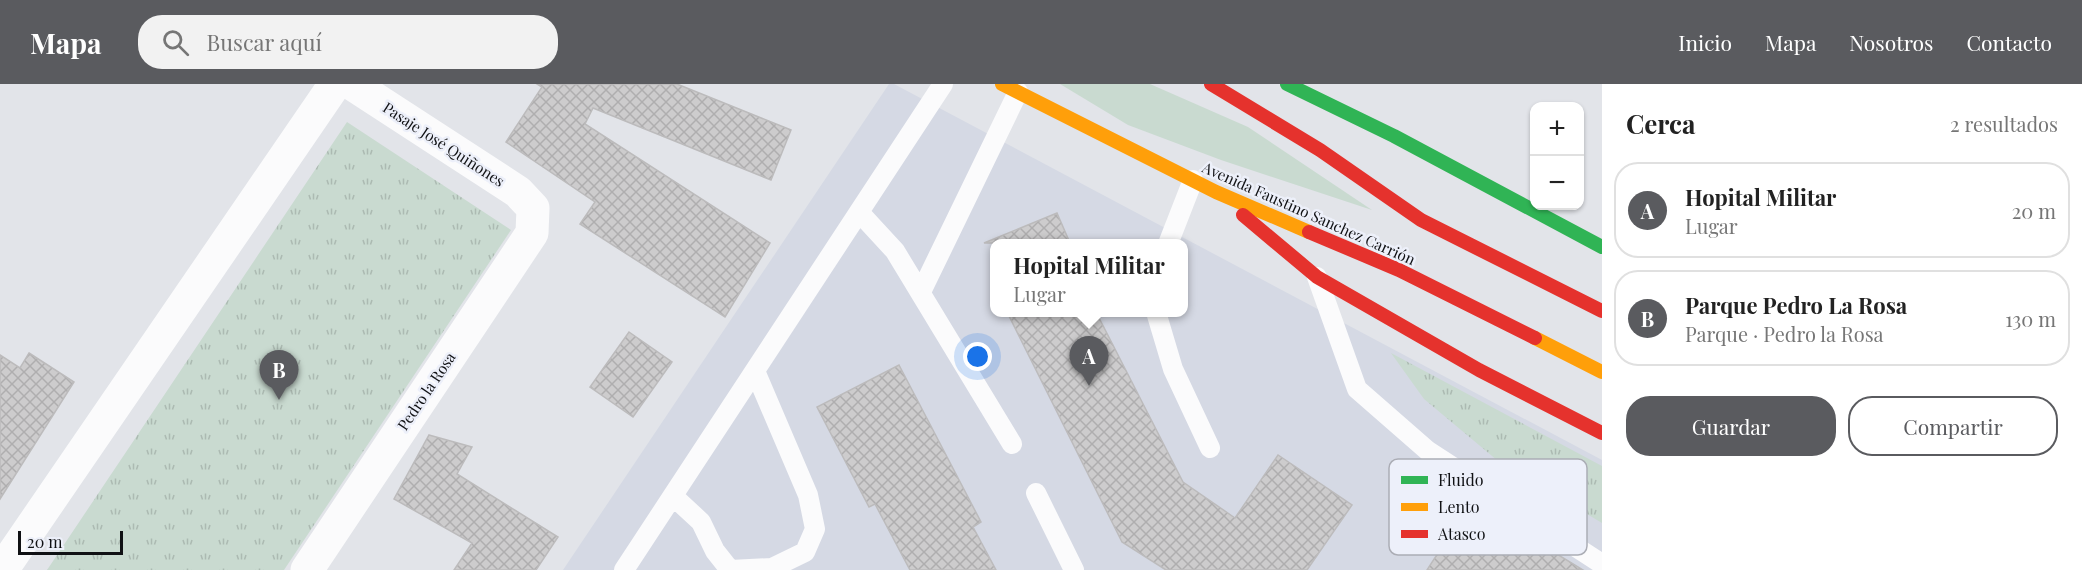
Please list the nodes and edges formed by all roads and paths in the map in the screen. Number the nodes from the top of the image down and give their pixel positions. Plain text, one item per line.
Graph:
1 (335, 84) edge
2 (352, 84) edge
3 (943, 84) edge
4 (1210, 84) edge
5 (1287, 84) edge
6 (1014, 87) edge
7 (1193, 180) junction
8 (1216, 192) junction
9 (533, 208) joint
10 (859, 212) junction
11 (1170, 239) edge
12 (1602, 247) edge
13 (1317, 277) junction
14 (921, 292) junction
15 (1602, 311) edge
16 (1157, 317) edge
17 (755, 371) junction
18 (1602, 372) edge
19 (1602, 433) edge
20 (1012, 444) dead end
21 (1210, 448) dead end
22 (1440, 459) edge
23 (1036, 493) dead end
24 (672, 496) junction
25 (1587, 554) edge
26 (1602, 564) edge
27 (2, 570) edge
28 (307, 570) edge
29 (624, 570) edge
30 (1074, 570) edge

1 - 27 street
2 - 9 street, Pasaje José Quiñones
3 - 10 lane
4 - 15 main road
5 - 12 main road
6 - 7 main road, Avenida Faustino Sanchez Carrión
6 - 14 lane
7 - 8 main road, Avenida Faustino Sanchez Carrión
7 - 11 lane
8 - 13 main road
8 - 18 main road, Avenida Faustino Sanchez Carrión
9 - 28 street, Pedro la Rosa
10 - 14 lane
10 - 17 lane
13 - 19 main road
13 - 22 lane
14 - 20 lane
16 - 21 lane
17 - 24 lane
17 - 24 lane
23 - 30 lane
24 - 29 lane
25 - 26 lane

